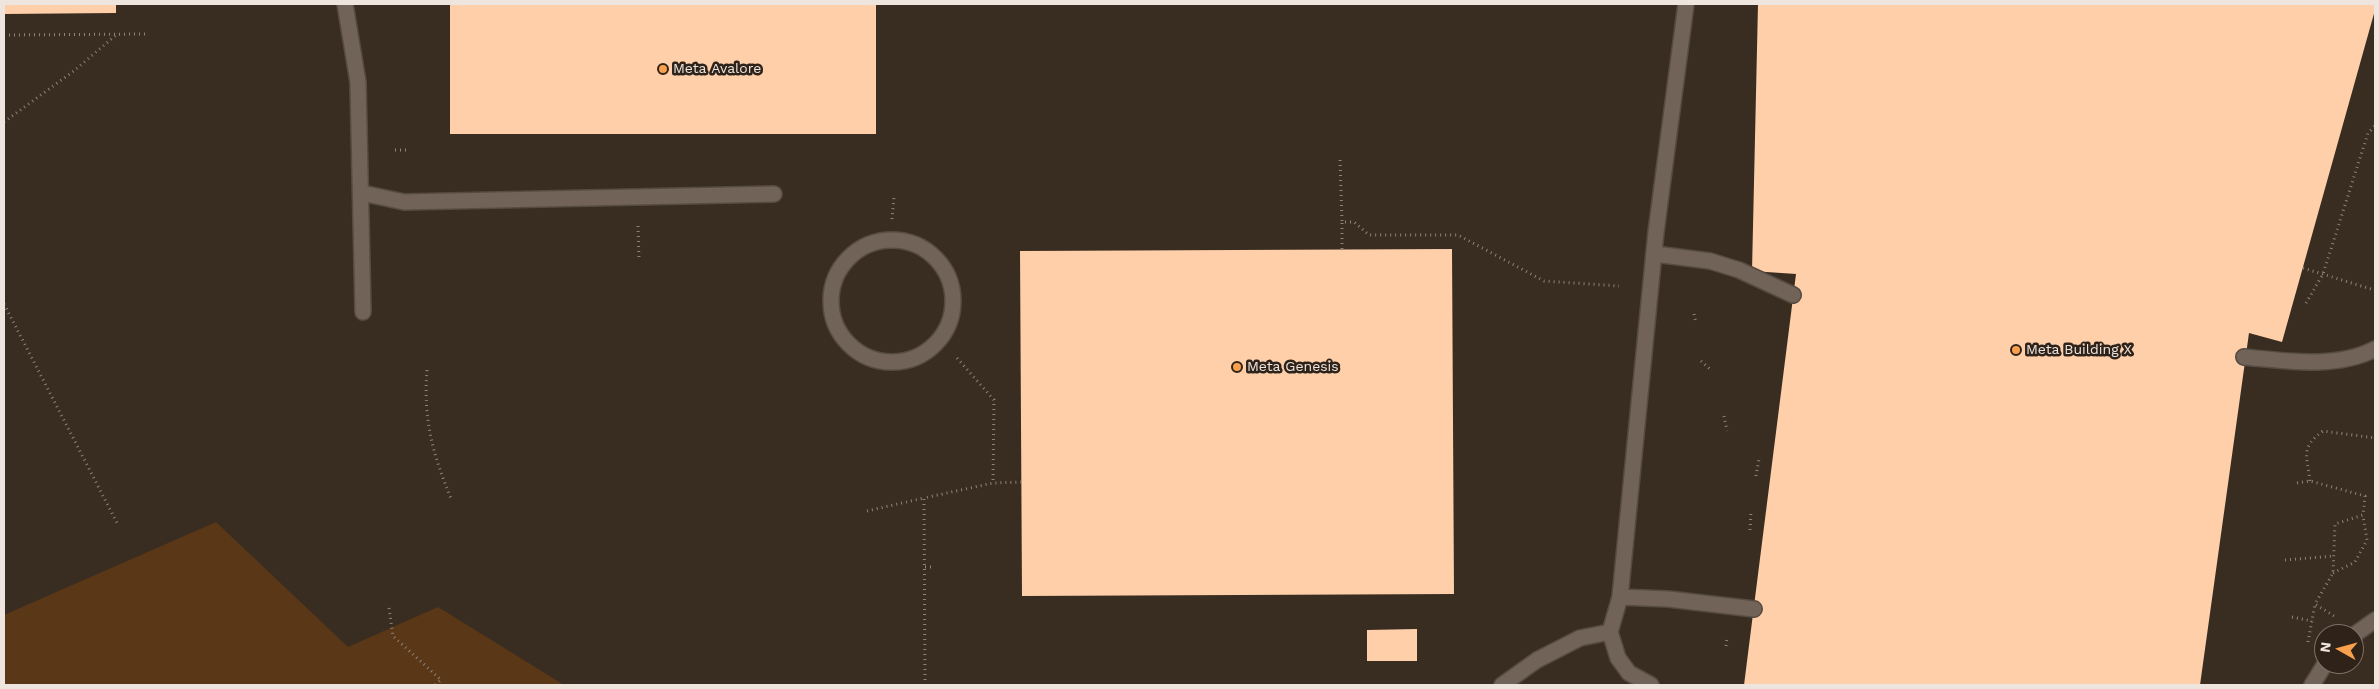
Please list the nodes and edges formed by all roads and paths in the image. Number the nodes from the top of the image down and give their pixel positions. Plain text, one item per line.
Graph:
1 (345, 4) edge
2 (1686, 4) edge
3 (116, 34) junction
4 (146, 34) dead end
5 (4, 35) edge
6 (4, 122) edge
7 (2375, 126) edge
8 (394, 150) dead end
9 (408, 150) dead end
10 (1340, 160) dead end
11 (362, 193) junction
12 (774, 194) dead end
13 (894, 197) dead end
14 (892, 218) dead end
15 (1342, 222) junction
16 (638, 226) dead end
17 (1342, 249) dead end
18 (1655, 254) junction
19 (639, 259) dead end
20 (2303, 268) dead end
21 (2323, 274) junction
22 (1619, 286) dead end
23 (2371, 289) dead end
24 (1793, 295) dead end
25 (954, 299) joint
26 (2306, 302) dead end
27 (4, 304) edge
28 (363, 312) dead end
29 (1694, 314) dead end
30 (1696, 323) dead end
31 (2375, 349) edge
32 (2244, 357) dead end
33 (957, 358) dead end
34 (1701, 361) dead end
35 (427, 370) dead end
36 (1711, 370) dead end
37 (1724, 416) dead end
38 (1727, 431) dead end
39 (2375, 438) edge
40 (1759, 459) dead end
41 (1756, 476) dead end
42 (2310, 481) junction
43 (1021, 482) dead end
44 (993, 483) junction
45 (2297, 483) dead end
46 (924, 498) junction
47 (452, 501) dead end
48 (867, 512) dead end
49 (1751, 512) dead end
50 (2363, 516) junction
51 (117, 523) dead end
52 (1750, 530) dead end
53 (2334, 556) junction
54 (2285, 560) dead end
55 (925, 567) junction
56 (935, 567) dead end
57 (2333, 573) junction
58 (1620, 597) junction
59 (2315, 604) junction
60 (389, 608) dead end
61 (1754, 609) dead end
62 (2292, 617) dead end
63 (2340, 620) dead end
64 (2375, 620) edge
65 (2312, 621) junction
66 (2364, 628) edge
67 (1610, 632) junction
68 (1728, 637) dead end
69 (1726, 646) dead end
70 (2304, 649) dead end
71 (2319, 674) edge
72 (435, 685) edge
73 (925, 685) edge
74 (1502, 685) edge
75 (1651, 685) edge
76 (2312, 685) edge

1 - 11 lane
2 - 18 lane
3 - 4 path
3 - 5 path
3 - 6 path
7 - 21 path
8 - 9 path
10 - 15 path
11 - 12 lane
11 - 28 lane
13 - 14 path
15 - 17 path
15 - 22 path
16 - 19 path
18 - 24 lane
18 - 58 lane
20 - 21 path
21 - 23 path
21 - 26 path
25 - 25 lane
27 - 51 path
29 - 30 path
31 - 32 lane
33 - 44 path
34 - 36 path
35 - 47 path
37 - 38 path
39 - 42 path
40 - 41 path
42 - 45 path
42 - 50 path
43 - 44 path
44 - 46 path
46 - 48 path
46 - 55 path
49 - 52 path
50 - 53 path
50 - 57 path
53 - 54 path
53 - 57 path
55 - 56 path
55 - 73 path
57 - 59 path
58 - 61 lane
58 - 67 lane
59 - 63 path
59 - 65 path
60 - 72 path
62 - 65 path
64 - 66 lane
65 - 70 path
67 - 74 lane
67 - 75 lane
68 - 69 path
71 - 76 lane

